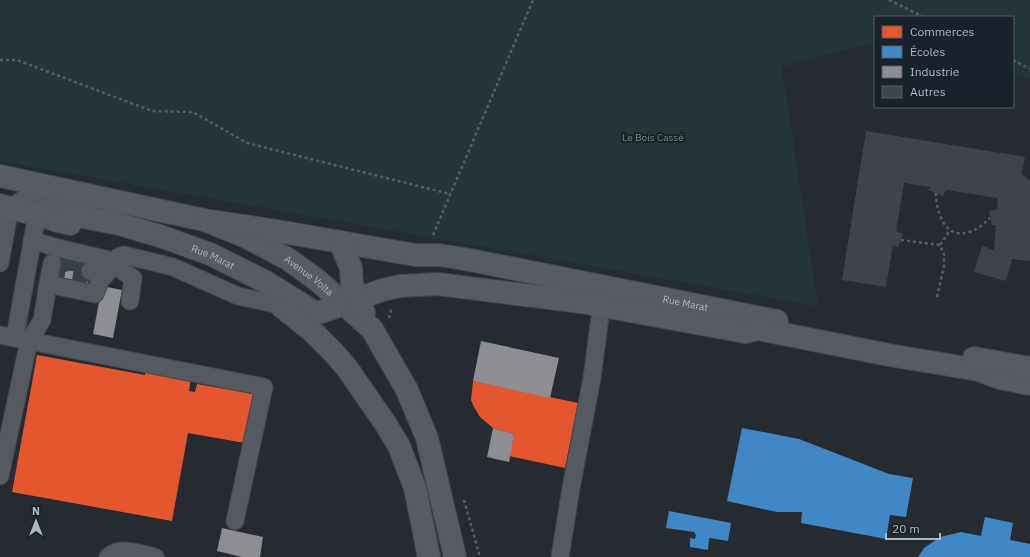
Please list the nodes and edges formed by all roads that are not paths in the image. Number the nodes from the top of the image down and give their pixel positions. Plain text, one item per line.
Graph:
1 (0, 176) edge
2 (101, 198) junction
3 (5, 207) edge
4 (47, 218) junction
5 (204, 220) junction
6 (32, 240) junction
7 (340, 242) junction
8 (56, 258) junction
9 (0, 263) edge
10 (110, 269) junction
11 (90, 271) dead end
12 (48, 284) junction
13 (603, 296) junction
14 (130, 301) dead end
15 (351, 301) junction
16 (280, 305) junction
17 (15, 338) edge
18 (1030, 368) edge
19 (1030, 384) edge
20 (0, 476) edge
21 (235, 522) dead end
22 (108, 557) edge
23 (155, 557) edge
24 (430, 557) edge
25 (455, 557) edge
26 (560, 557) edge

1 - 2 main road, Avenue Volta
2 - 3 street
2 - 5 main road, Avenue Volta
3 - 4 main road
3 - 9 street
4 - 6 street
4 - 8 street
4 - 15 main road, Rue Marat
4 - 16 main road
5 - 7 main road, Rue Marat
5 - 15 main road, Avenue Volta
6 - 8 street
6 - 17 street
7 - 13 main road, Rue Marat
7 - 15 main road
8 - 10 street
8 - 12 street
10 - 11 street
10 - 12 street
10 - 14 street
10 - 16 street
12 - 17 street
13 - 15 main road, Rue Marat
13 - 18 main road, Rue Marat
13 - 19 main road, Rue Marat
13 - 26 street
15 - 25 main road, Avenue Volta
16 - 24 main road
17 - 20 street
17 - 21 street
22 - 23 street

